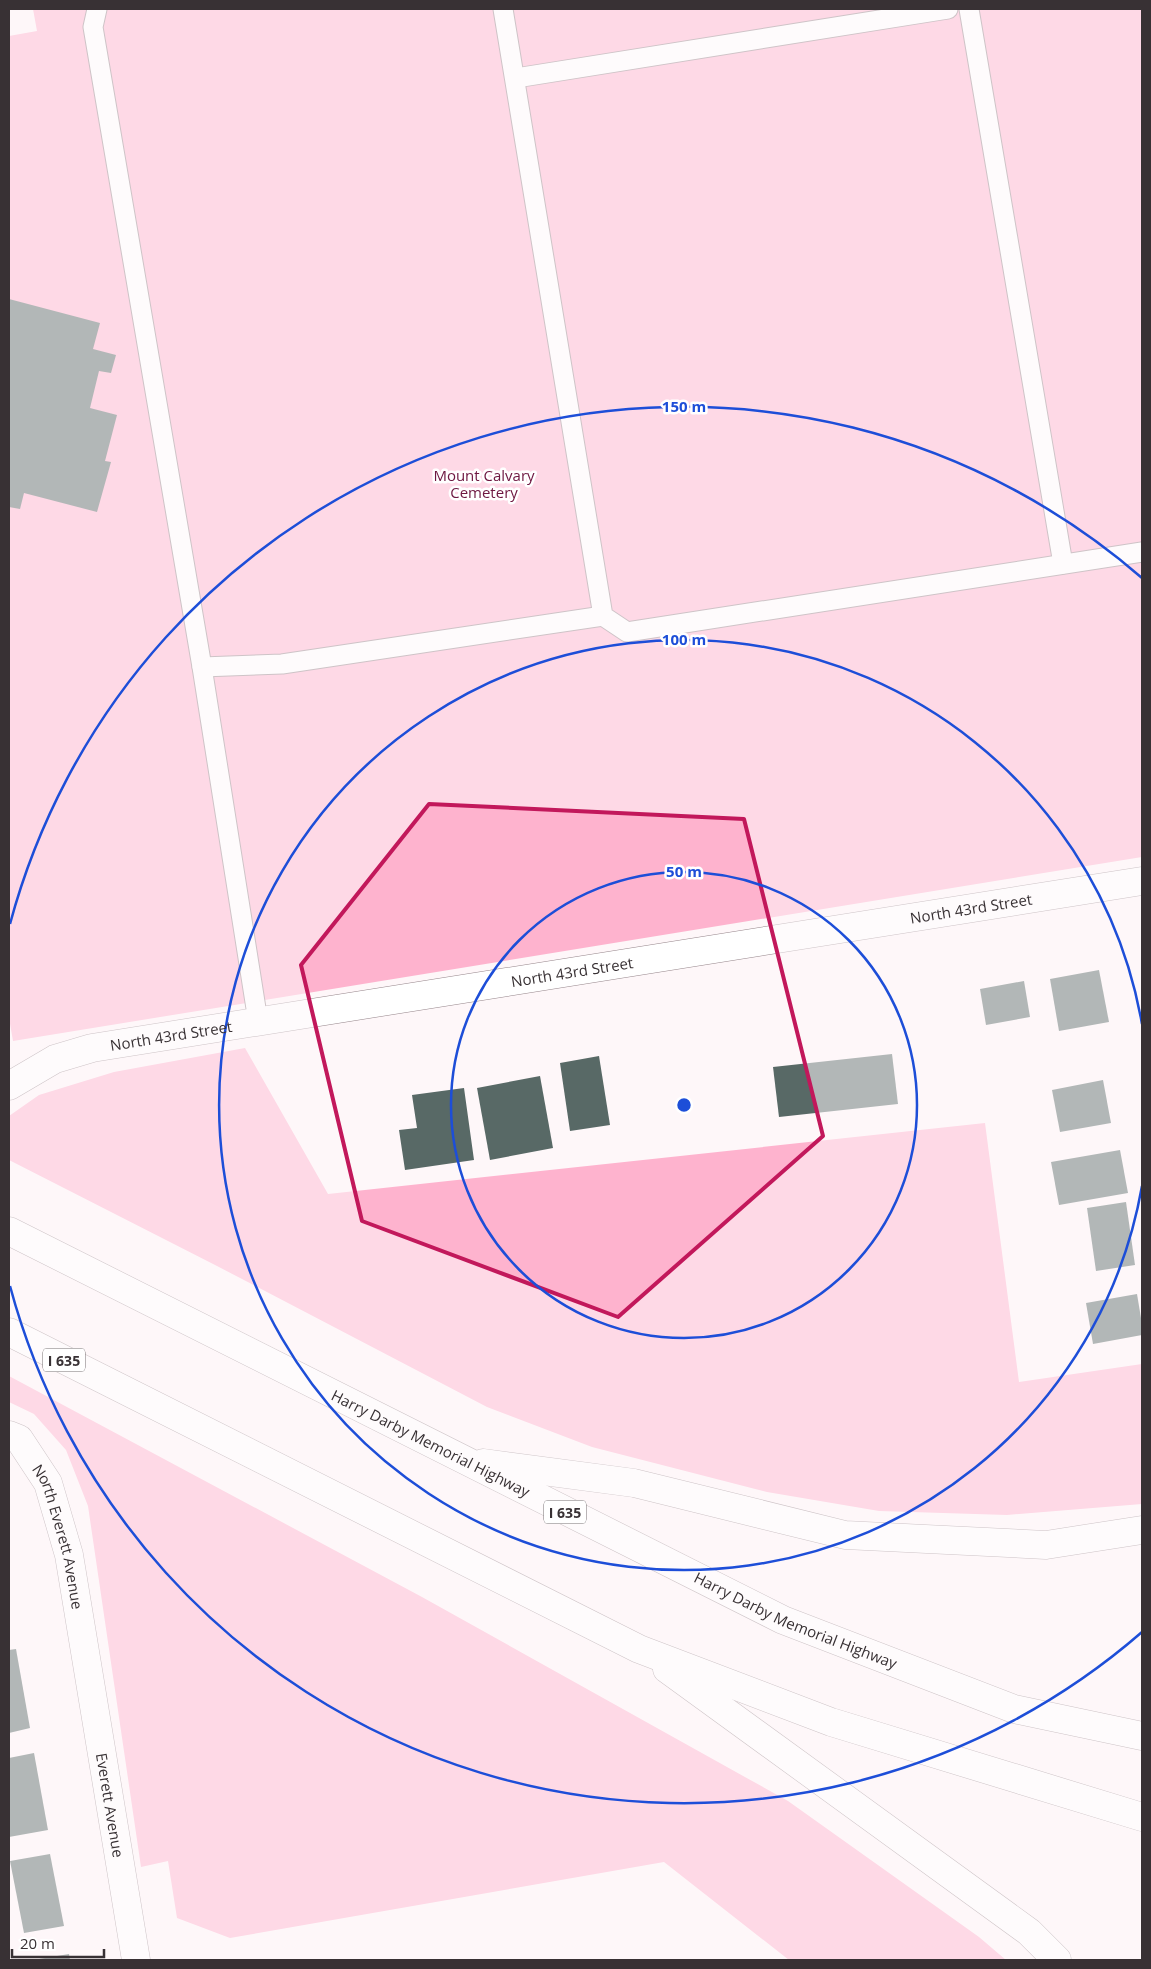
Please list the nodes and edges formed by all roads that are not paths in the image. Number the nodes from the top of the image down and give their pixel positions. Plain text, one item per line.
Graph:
1 (97, 9) edge
2 (503, 9) edge
3 (948, 9) edge
4 (969, 9) edge
5 (516, 78) junction
6 (1142, 552) edge
7 (1063, 564) junction
8 (603, 616) junction
9 (202, 666) junction
10 (1142, 881) edge
11 (258, 1021) junction
12 (9, 1086) edge
13 (9, 1232) edge
14 (9, 1332) edge
15 (9, 1434) edge
16 (462, 1460) junction
17 (1142, 1530) edge
18 (639, 1649) junction
19 (84, 1650) joint
20 (1142, 1736) edge
21 (1142, 1817) edge
22 (136, 1960) edge
23 (1057, 1960) edge

1 - 9 lane
2 - 5 lane
3 - 5 lane
4 - 7 lane
5 - 8 lane
6 - 7 lane
7 - 8 lane
8 - 9 lane
9 - 11 lane
10 - 11 main road, North 43rd Street
11 - 12 main road, North 43rd Street
13 - 16 main road, Harry Darby Memorial Highway / I 635
14 - 18 main road, I 635
15 - 19 main road, North Everett Avenue
16 - 17 main road
16 - 20 main road, Harry Darby Memorial Highway / I 635
18 - 21 main road, I 635
18 - 23 main road
19 - 22 main road, Everett Avenue

